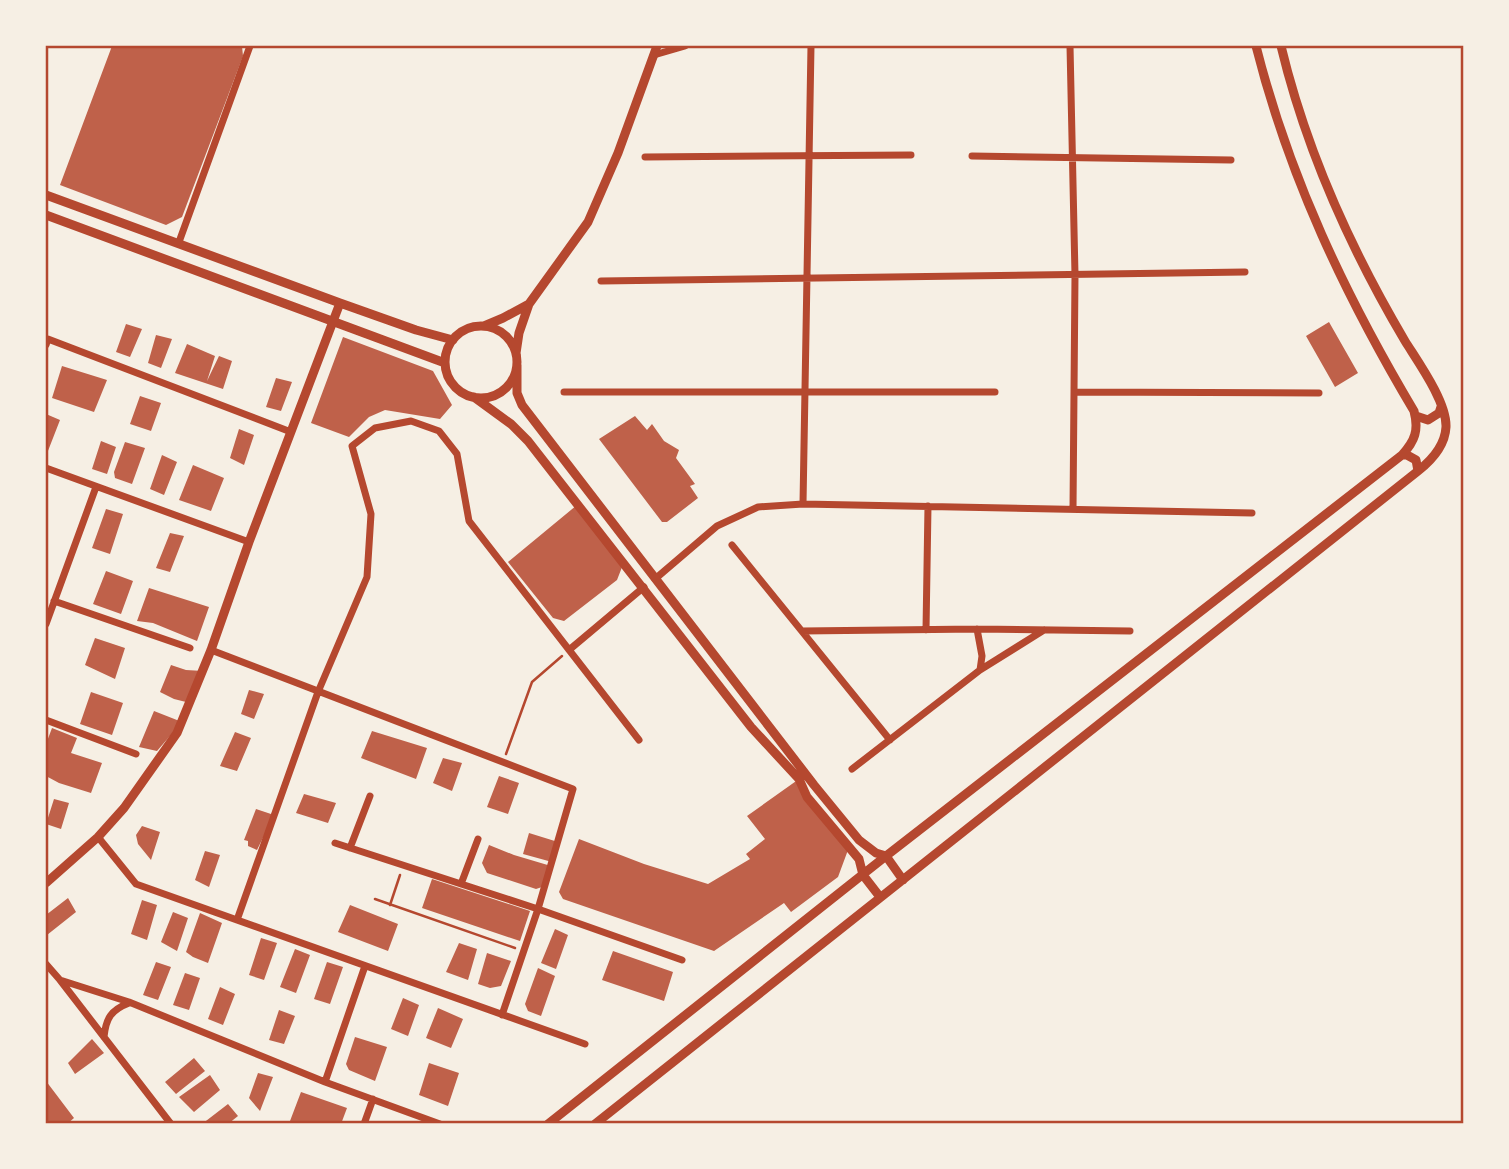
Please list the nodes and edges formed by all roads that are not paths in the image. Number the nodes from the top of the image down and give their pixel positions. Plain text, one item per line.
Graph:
1 (250, 46) edge
2 (685, 46) edge
3 (811, 46) edge
4 (1070, 46) edge
5 (1256, 46) edge
6 (1281, 46) edge
7 (656, 50) edge
8 (911, 155) dead end
9 (972, 156) dead end
10 (645, 157) dead end
11 (809, 158) junction
12 (1073, 158) junction
13 (1231, 160) dead end
14 (46, 195) edge
15 (46, 215) edge
16 (179, 242) junction
17 (1245, 272) dead end
18 (1076, 275) junction
19 (807, 278) junction
20 (601, 281) dead end
21 (340, 303) junction
22 (529, 304) junction
23 (334, 322) junction
24 (483, 326) junction
25 (453, 340) junction
26 (46, 345) edge
27 (516, 353) junction
28 (445, 363) junction
29 (517, 365) junction
30 (805, 391) junction
31 (564, 392) dead end
32 (995, 392) dead end
33 (1074, 392) junction
34 (1320, 393) dead end
35 (474, 397) junction
36 (1441, 407) junction
37 (1416, 416) junction
38 (292, 432) junction
39 (1402, 455) junction
40 (46, 468) edge
41 (1418, 471) junction
42 (96, 487) junction
43 (803, 504) junction
44 (928, 506) junction
45 (1073, 509) junction
46 (1252, 513) dead end
47 (249, 542) junction
48 (732, 545) dead end
49 (655, 579) junction
50 (644, 587) junction
51 (54, 601) junction
52 (46, 624) edge
53 (976, 629) junction
54 (926, 630) junction
55 (1044, 630) junction
56 (1130, 631) dead end
57 (802, 632) junction
58 (190, 648) dead end
59 (211, 650) junction
60 (569, 650) junction
61 (979, 670) junction
62 (318, 692) junction
63 (46, 720) edge
64 (639, 740) dead end
65 (890, 740) junction
66 (136, 754) dead end
67 (852, 769) dead end
68 (370, 796) dead end
69 (98, 837) junction
70 (478, 839) dead end
71 (335, 843) dead end
72 (350, 848) junction
73 (886, 856) junction
74 (863, 875) junction
75 (903, 880) junction
76 (46, 883) edge
77 (461, 884) junction
78 (880, 897) junction
79 (538, 909) junction
80 (237, 920) junction
81 (682, 960) dead end
82 (46, 964) edge
83 (365, 966) junction
84 (60, 980) junction
85 (129, 1002) junction
86 (502, 1015) junction
87 (104, 1037) junction
88 (584, 1044) dead end
89 (325, 1082) junction
90 (373, 1099) junction
91 (171, 1124) edge
92 (364, 1124) edge
93 (440, 1124) edge
94 (548, 1124) edge
95 (595, 1124) edge

1 - 16 street
2 - 7 street
3 - 11 street
4 - 12 street
5 - 37 street
6 - 36 street
7 - 22 street
8 - 11 street
9 - 12 street
10 - 11 street
11 - 19 street
12 - 13 street
12 - 18 street
14 - 16 street
15 - 23 street
16 - 21 street
17 - 18 street
18 - 19 street
18 - 33 street
19 - 20 street
19 - 30 street
21 - 23 street
21 - 25 street
22 - 24 street
22 - 27 street
23 - 28 street
23 - 38 street
24 - 25 street
24 - 27 street
25 - 28 street
26 - 38 street
27 - 29 street
28 - 35 street
29 - 35 street
29 - 49 street
30 - 31 street
30 - 32 street
30 - 43 street
33 - 34 street
33 - 45 street
35 - 50 street
36 - 37 street
36 - 41 street
37 - 39 street
38 - 47 street
39 - 41 street
39 - 73 street
40 - 42 street
41 - 75 street
42 - 47 street
42 - 51 street
43 - 44 street
43 - 49 street
44 - 45 street
44 - 54 street
45 - 46 street
47 - 59 street
48 - 57 street
49 - 50 street
49 - 73 street
50 - 60 street
50 - 74 street
51 - 52 street
51 - 58 street
53 - 54 street
53 - 55 street
53 - 61 street
54 - 57 street
55 - 56 street
55 - 61 street
57 - 65 street
59 - 62 street
59 - 69 street
60 - 62 street
60 - 64 street
61 - 65 street
62 - 79 street
62 - 80 street
63 - 66 street
65 - 67 street
68 - 72 street
69 - 76 street
69 - 80 street
70 - 77 street
71 - 72 street
72 - 77 street
73 - 74 street
73 - 75 street
74 - 78 street
74 - 94 street
75 - 78 street
77 - 79 street
78 - 95 street
79 - 81 street
79 - 86 street
80 - 83 street
82 - 84 street
83 - 86 street
83 - 89 street
84 - 85 street
84 - 87 street
85 - 87 street
85 - 89 street
86 - 88 street
87 - 91 street
89 - 90 street
90 - 92 street
90 - 93 street

